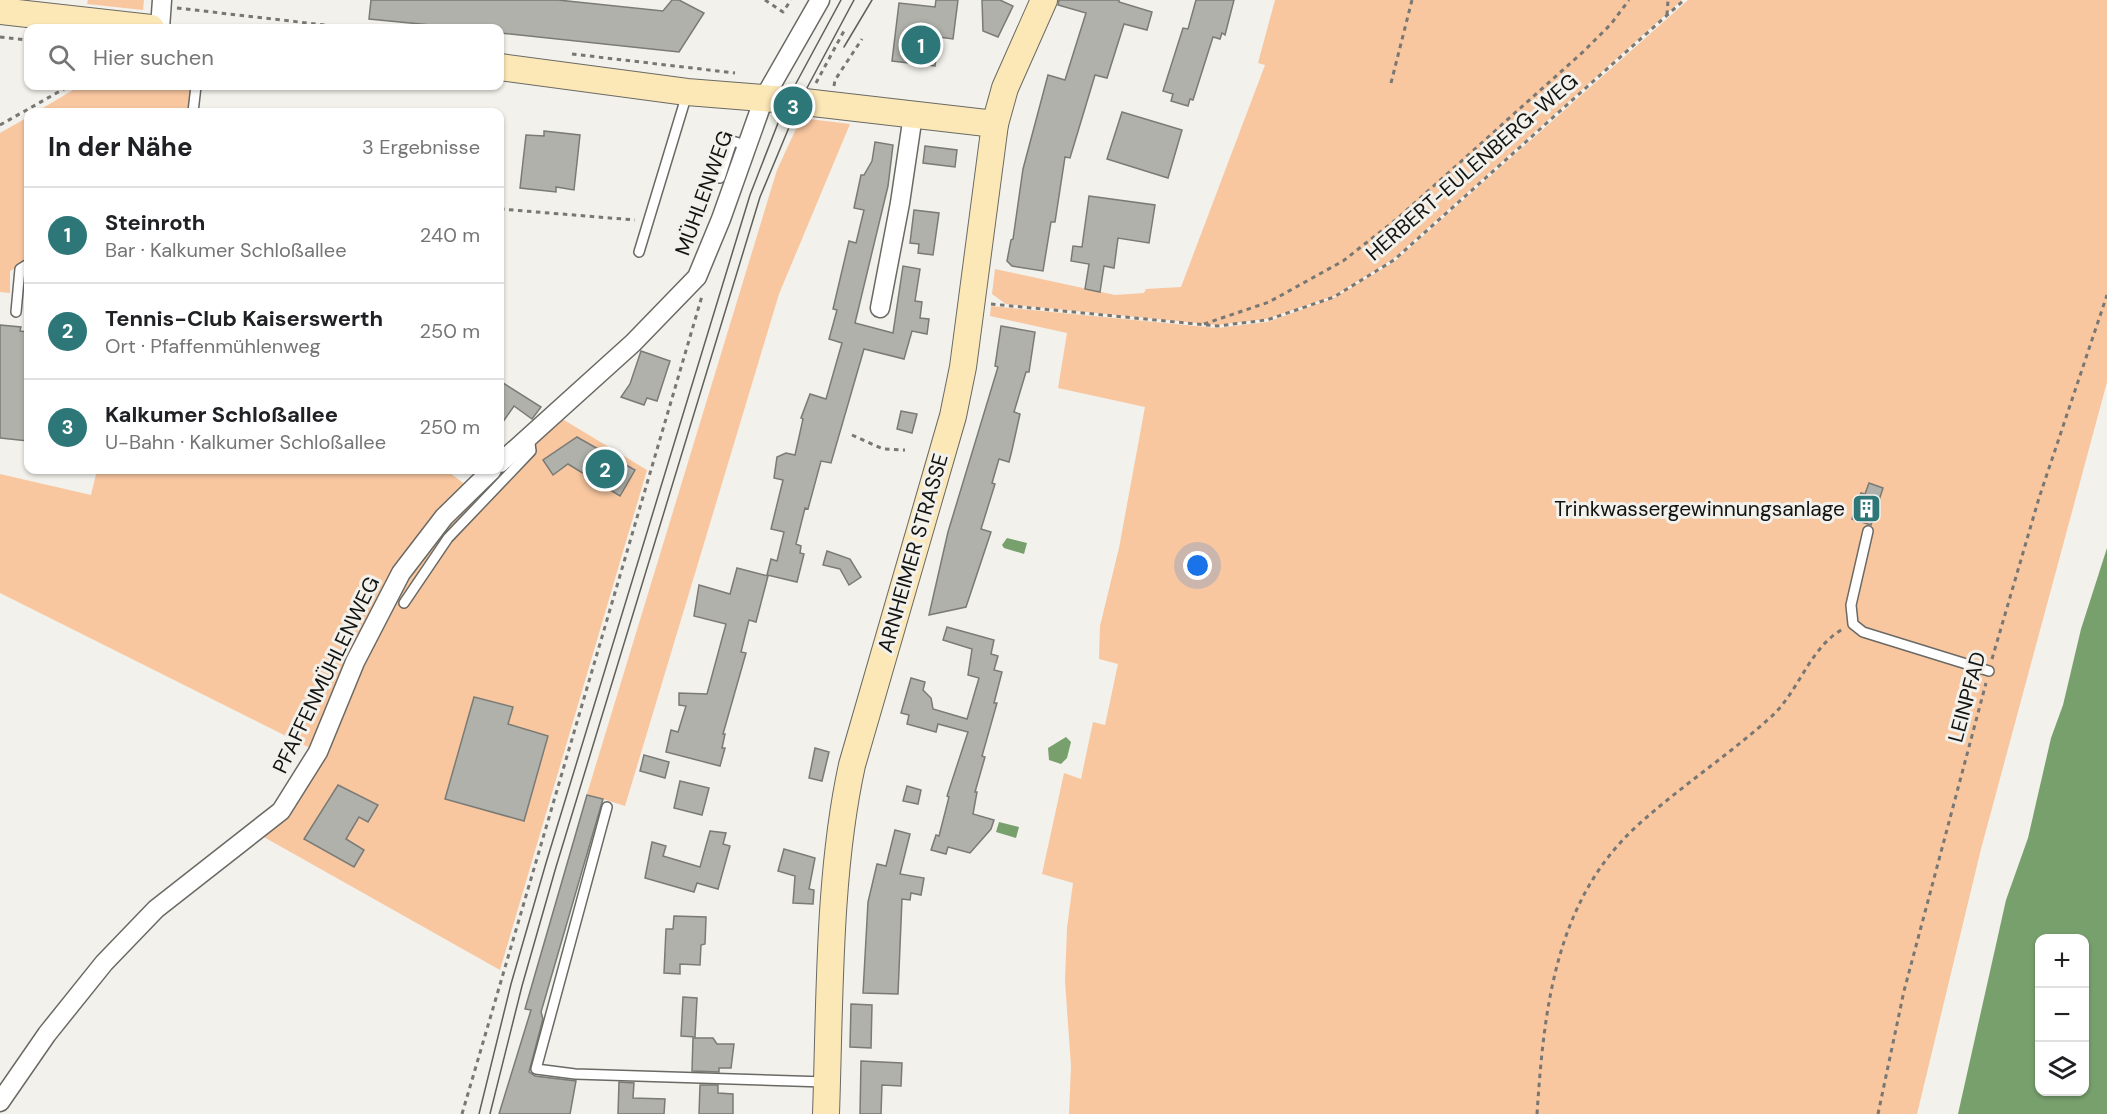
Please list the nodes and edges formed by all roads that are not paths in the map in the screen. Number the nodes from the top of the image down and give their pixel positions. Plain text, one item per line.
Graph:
1 (162, 0) edge
2 (820, 0) edge
3 (1044, 0) edge
4 (0, 11) edge
5 (115, 24) edge
6 (160, 24) edge
7 (504, 68) edge
8 (768, 88) junction
9 (196, 90) edge
10 (687, 92) junction
11 (193, 108) edge
12 (913, 115) junction
13 (995, 124) junction
14 (746, 145) junction
15 (720, 178) dead end
16 (639, 252) dead end
17 (24, 266) edge
18 (880, 308) dead end
19 (16, 312) dead end
20 (529, 436) junction
21 (504, 459) edge
22 (488, 474) edge
23 (1868, 531) dead end
24 (404, 603) dead end
25 (1989, 671) road end
26 (607, 807) dead end
27 (827, 1082) junction
28 (0, 1102) edge
29 (826, 1114) edge

1 - 6 street
2 - 8 street, MÜHLENWEG
3 - 13 main road, ARNHEIMER STRASSE
4 - 5 main road
7 - 10 main road
8 - 10 main road
8 - 12 main road
8 - 14 street, MÜHLENWEG
9 - 11 lane
10 - 16 lane
12 - 13 main road
12 - 18 street
13 - 27 main road, ARNHEIMER STRASSE
14 - 15 lane
14 - 20 street, MÜHLENWEG
17 - 19 lane
20 - 21 street
20 - 24 lane
22 - 28 street, PFAFFENMÜHLENWEG
23 - 25 lane
26 - 27 lane
27 - 29 main road, ARNHEIMER STRASSE

